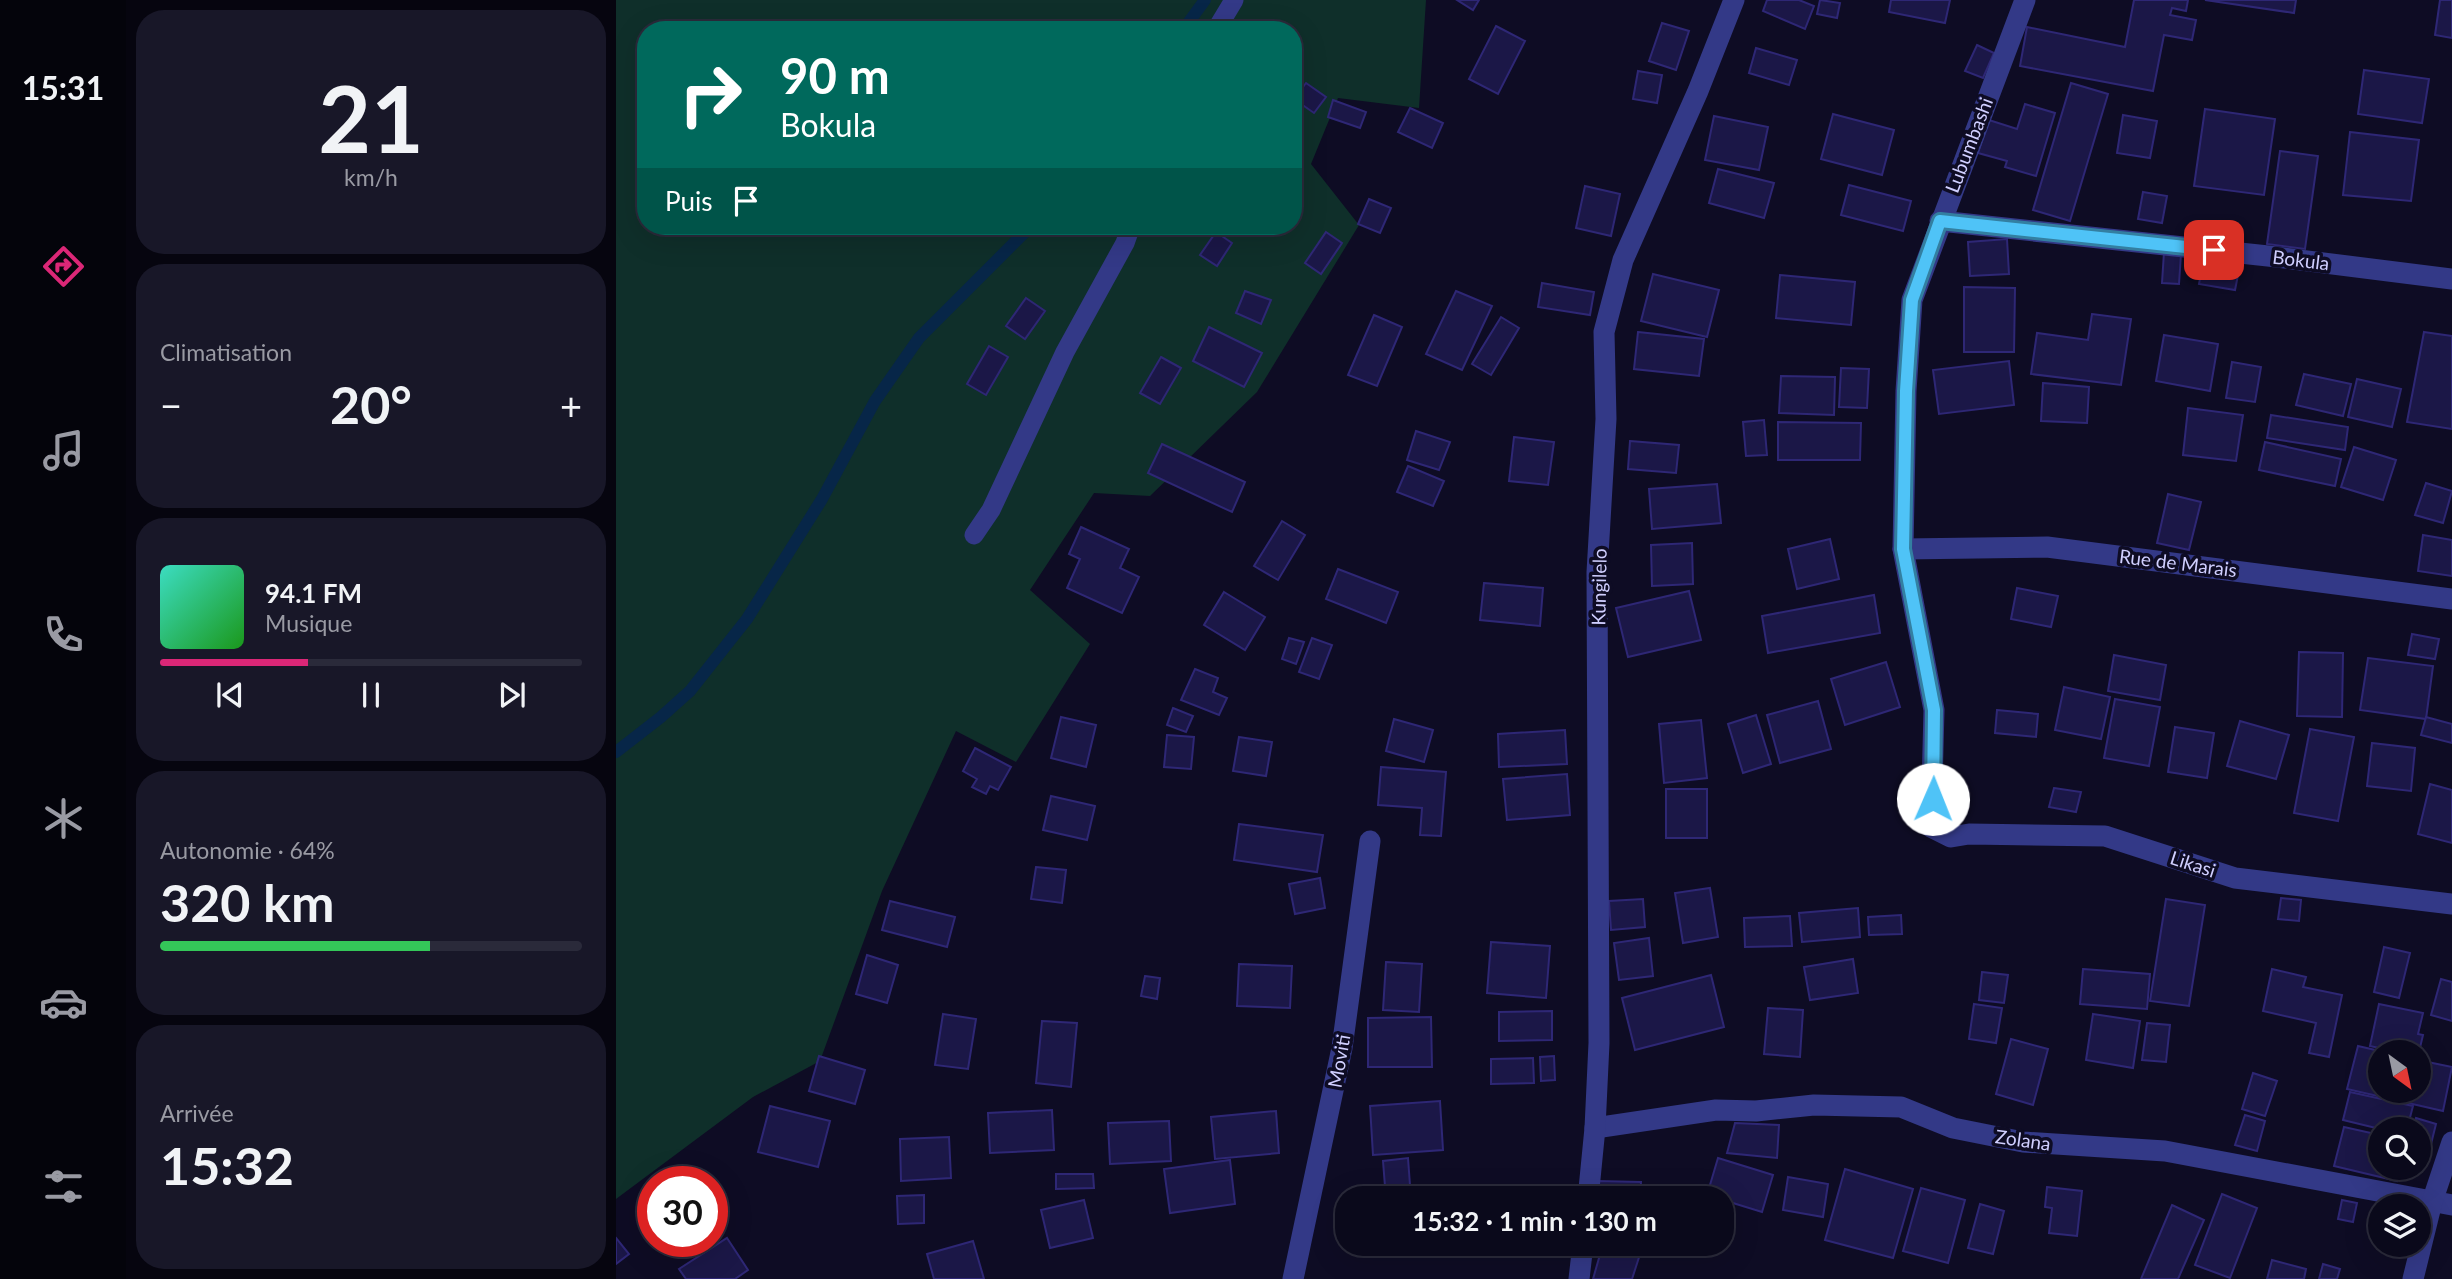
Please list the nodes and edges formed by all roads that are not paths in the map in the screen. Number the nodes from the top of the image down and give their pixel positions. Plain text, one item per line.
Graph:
1 (1234, 0) edge
2 (1734, 0) edge
3 (2025, 0) edge
4 (1221, 21) edge
5 (1940, 221) junction
6 (1128, 235) edge
7 (2452, 279) edge
8 (974, 535) dead end
9 (1903, 549) junction
10 (2452, 599) edge
11 (1936, 831) joint
12 (1370, 841) dead end
13 (2452, 904) edge
14 (1595, 1128) junction
15 (2452, 1142) edge
16 (1589, 1186) edge
17 (2442, 1203) edge
18 (1582, 1256) edge
19 (1293, 1279) edge
20 (1579, 1279) edge
21 (2413, 1279) edge

1 - 4 lane
2 - 14 street, Kungilelo
3 - 5 street, Lubumbashi
5 - 7 street, Bokula
5 - 9 street, Lubumbashi
6 - 8 lane
9 - 10 street, Rue de Marais
9 - 11 street, Lubumbashi
11 - 13 street, Likasi
12 - 19 street, Moviti
14 - 16 street, Kungilelo
14 - 17 street, Zolana
15 - 17 street
17 - 21 street
18 - 20 street

